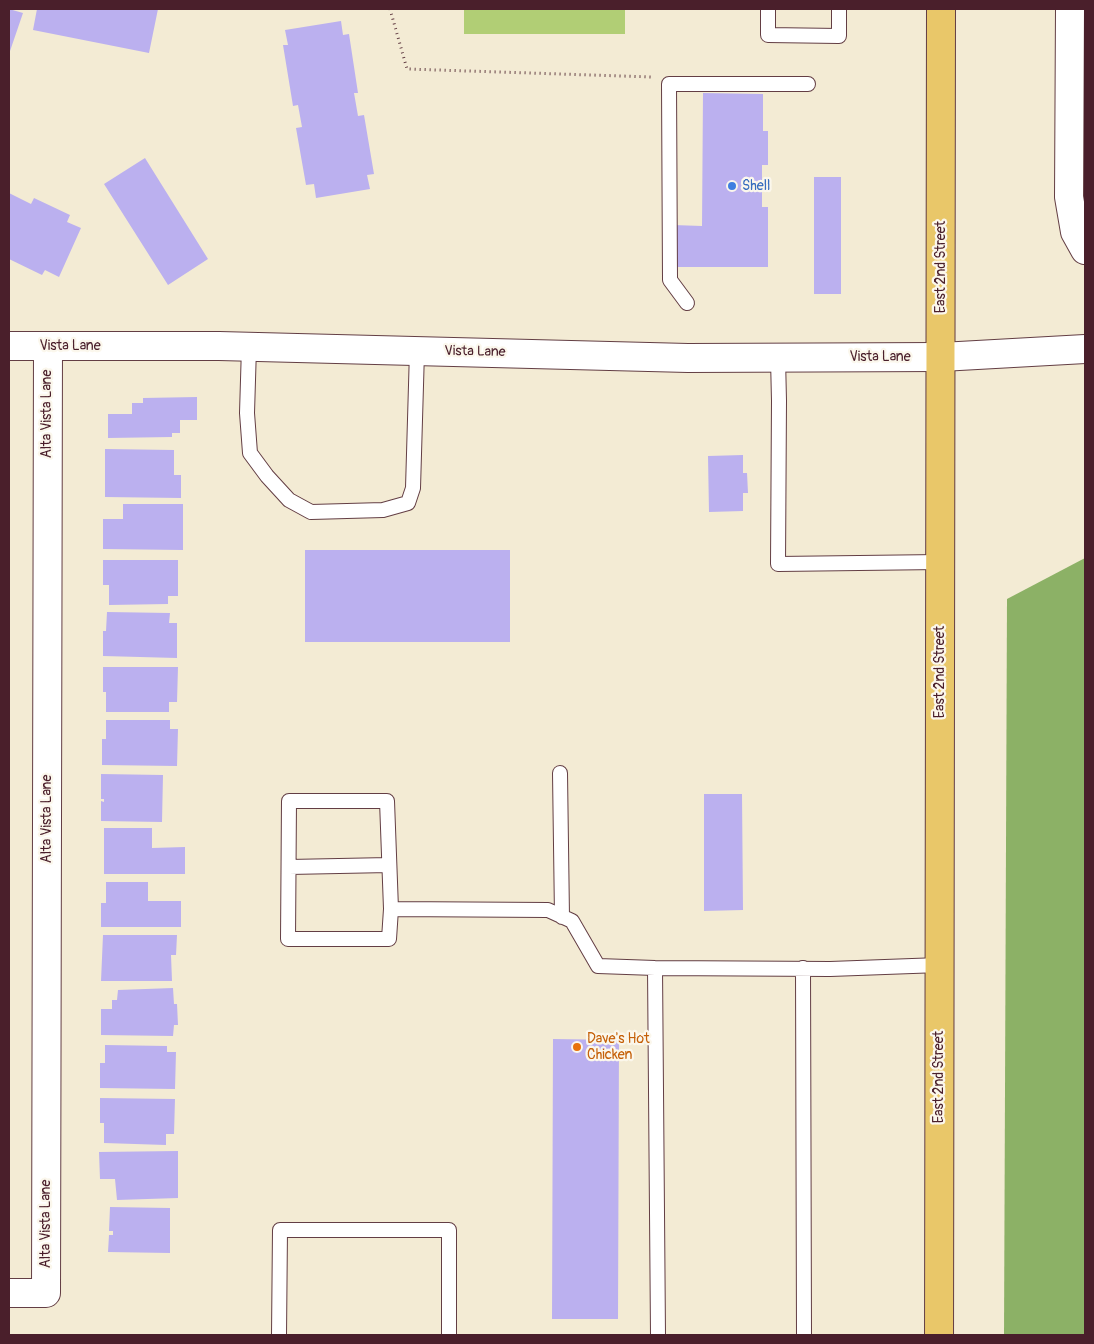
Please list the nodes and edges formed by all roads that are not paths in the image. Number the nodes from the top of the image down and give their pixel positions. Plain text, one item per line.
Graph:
1 (768, 9) edge
2 (839, 9) edge
3 (941, 9) edge
4 (1070, 9) edge
5 (808, 84) dead end
6 (1079, 215) edge
7 (1085, 250) edge
8 (687, 303) dead end
9 (9, 346) edge
10 (48, 346) junction
11 (249, 347) junction
12 (1085, 349) edge
13 (417, 351) junction
14 (941, 357) junction
15 (778, 358) junction
16 (940, 562) junction
17 (560, 773) dead end
18 (389, 865) junction
19 (288, 867) junction
20 (390, 908) junction
21 (562, 916) junction
22 (940, 965) junction
23 (655, 968) junction
24 (803, 968) junction
25 (9, 1293) edge
26 (279, 1335) edge
27 (449, 1335) edge
28 (658, 1335) edge
29 (804, 1335) edge
30 (940, 1335) edge

1 - 2 lane
3 - 14 main road, East 2nd Street
4 - 6 street
5 - 8 lane
6 - 7 street
9 - 10 street, Vista Lane
10 - 11 street, Vista Lane
10 - 25 street, Alta Vista Lane
11 - 13 street, Vista Lane
11 - 13 lane
12 - 14 street, Vista Lane
13 - 15 street, Vista Lane
14 - 15 street, Vista Lane
14 - 16 main road, East 2nd Street
15 - 16 lane
16 - 22 main road, East 2nd Street
17 - 21 lane
18 - 19 lane
18 - 19 lane
18 - 20 lane
19 - 20 lane
20 - 21 lane
21 - 23 lane
22 - 24 lane
22 - 30 main road, East 2nd Street
23 - 24 lane
23 - 28 lane
24 - 29 lane
26 - 27 lane

